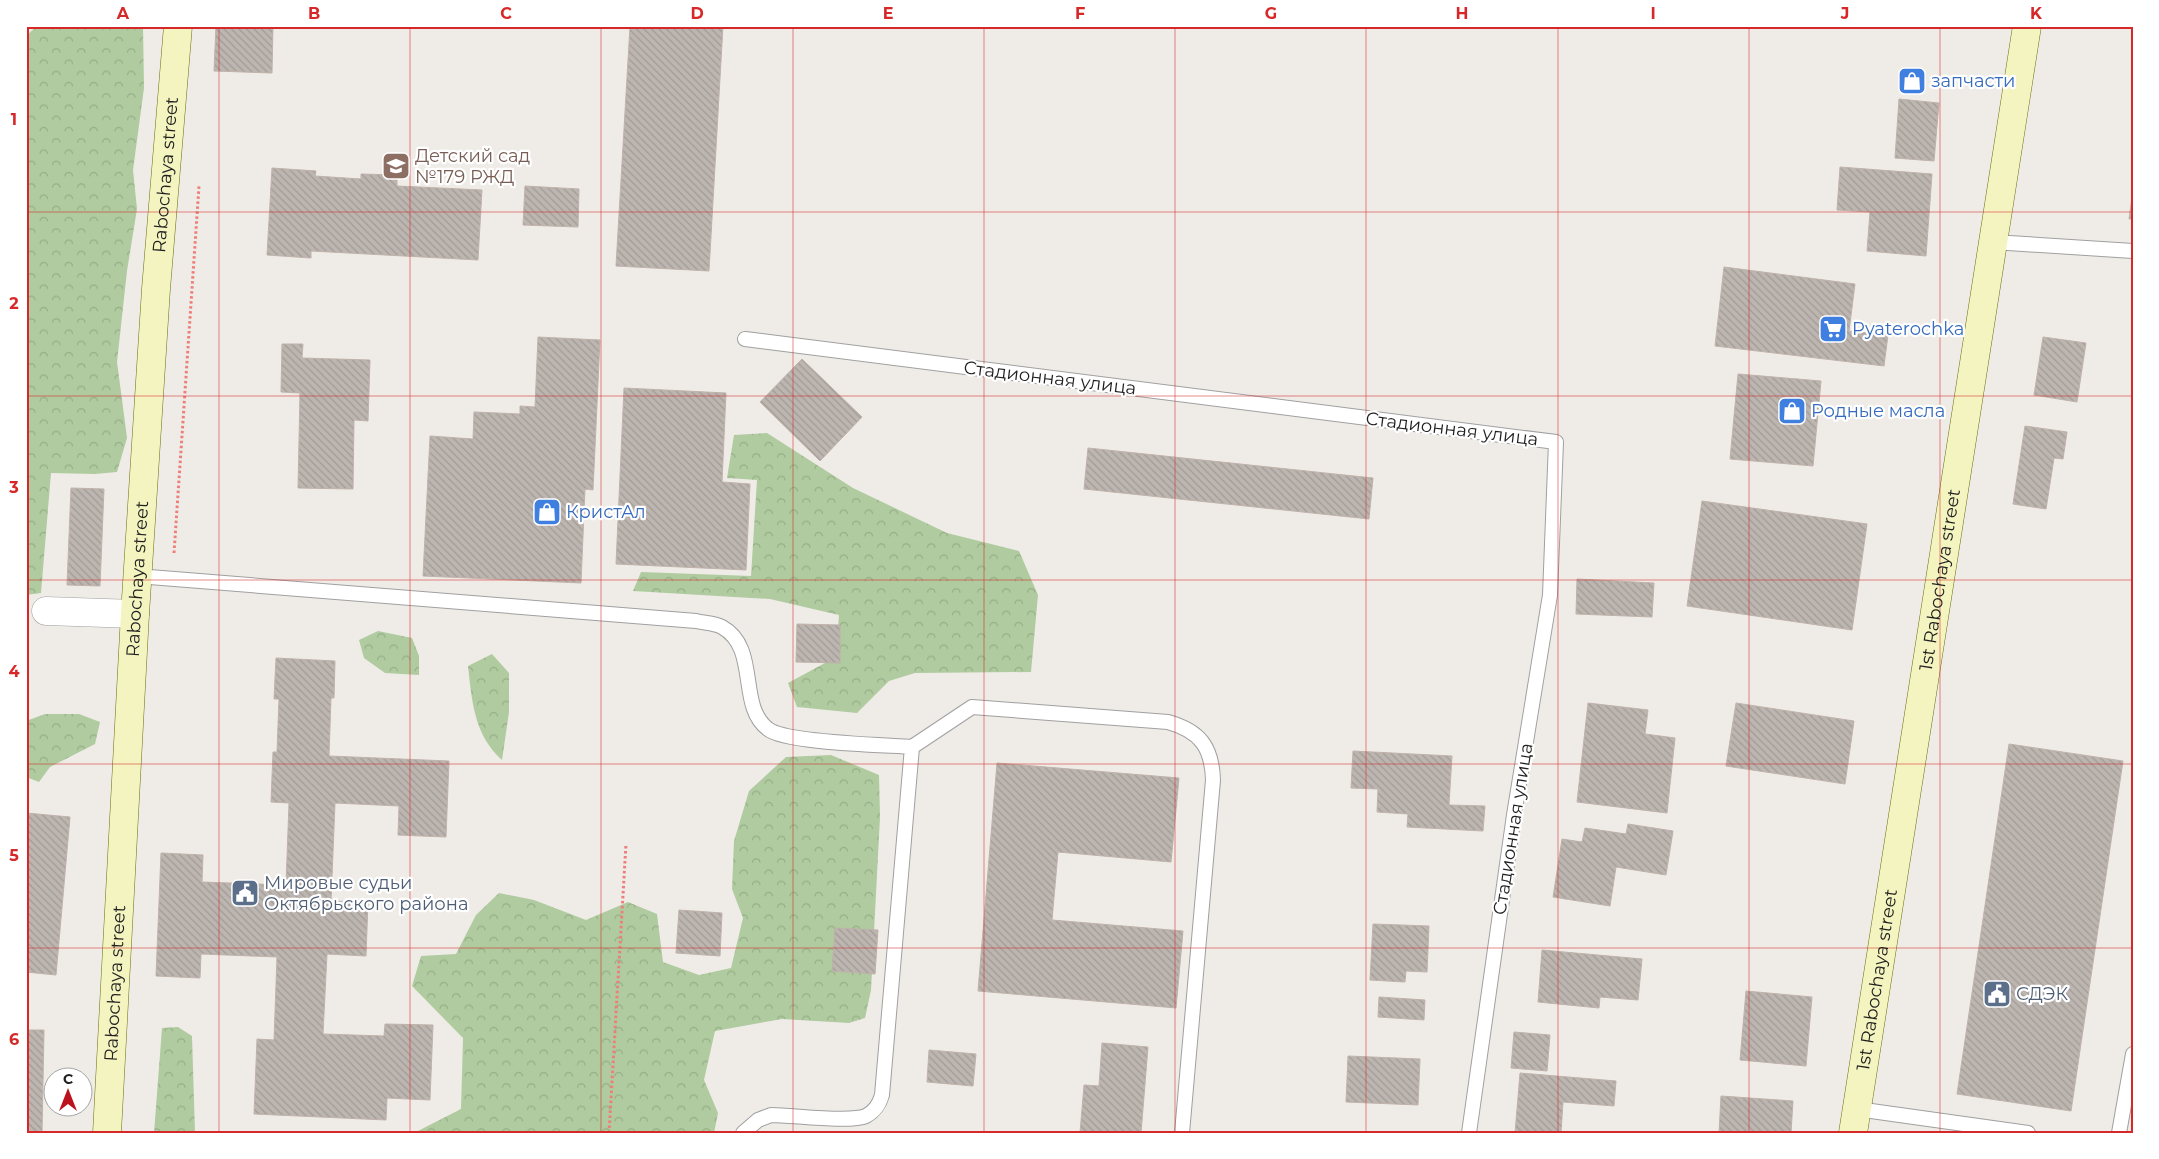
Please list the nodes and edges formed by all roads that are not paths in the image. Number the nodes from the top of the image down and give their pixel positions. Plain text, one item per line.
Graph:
1 (178, 26) edge
2 (2027, 26) edge
3 (1993, 242) junction
4 (2133, 251) edge
5 (745, 339) dead end
6 (137, 576) junction
7 (46, 611) dead end
8 (135, 614) junction
9 (912, 747) junction
10 (2133, 1054) edge
11 (1855, 1121) edge
12 (107, 1133) edge
13 (743, 1133) edge
14 (1182, 1133) edge
15 (1469, 1133) edge
16 (2028, 1133) edge
17 (2119, 1133) edge

1 - 6 street, Rabochaya street
2 - 3 street, 1st Rabochaya street
3 - 4 lane
3 - 11 street, 1st Rabochaya street
5 - 15 lane, Стадионная улица
6 - 8 street, Rabochaya street
6 - 9 lane
7 - 8 street
8 - 12 street, Rabochaya street
9 - 13 lane
9 - 14 lane
10 - 17 lane
11 - 16 lane

